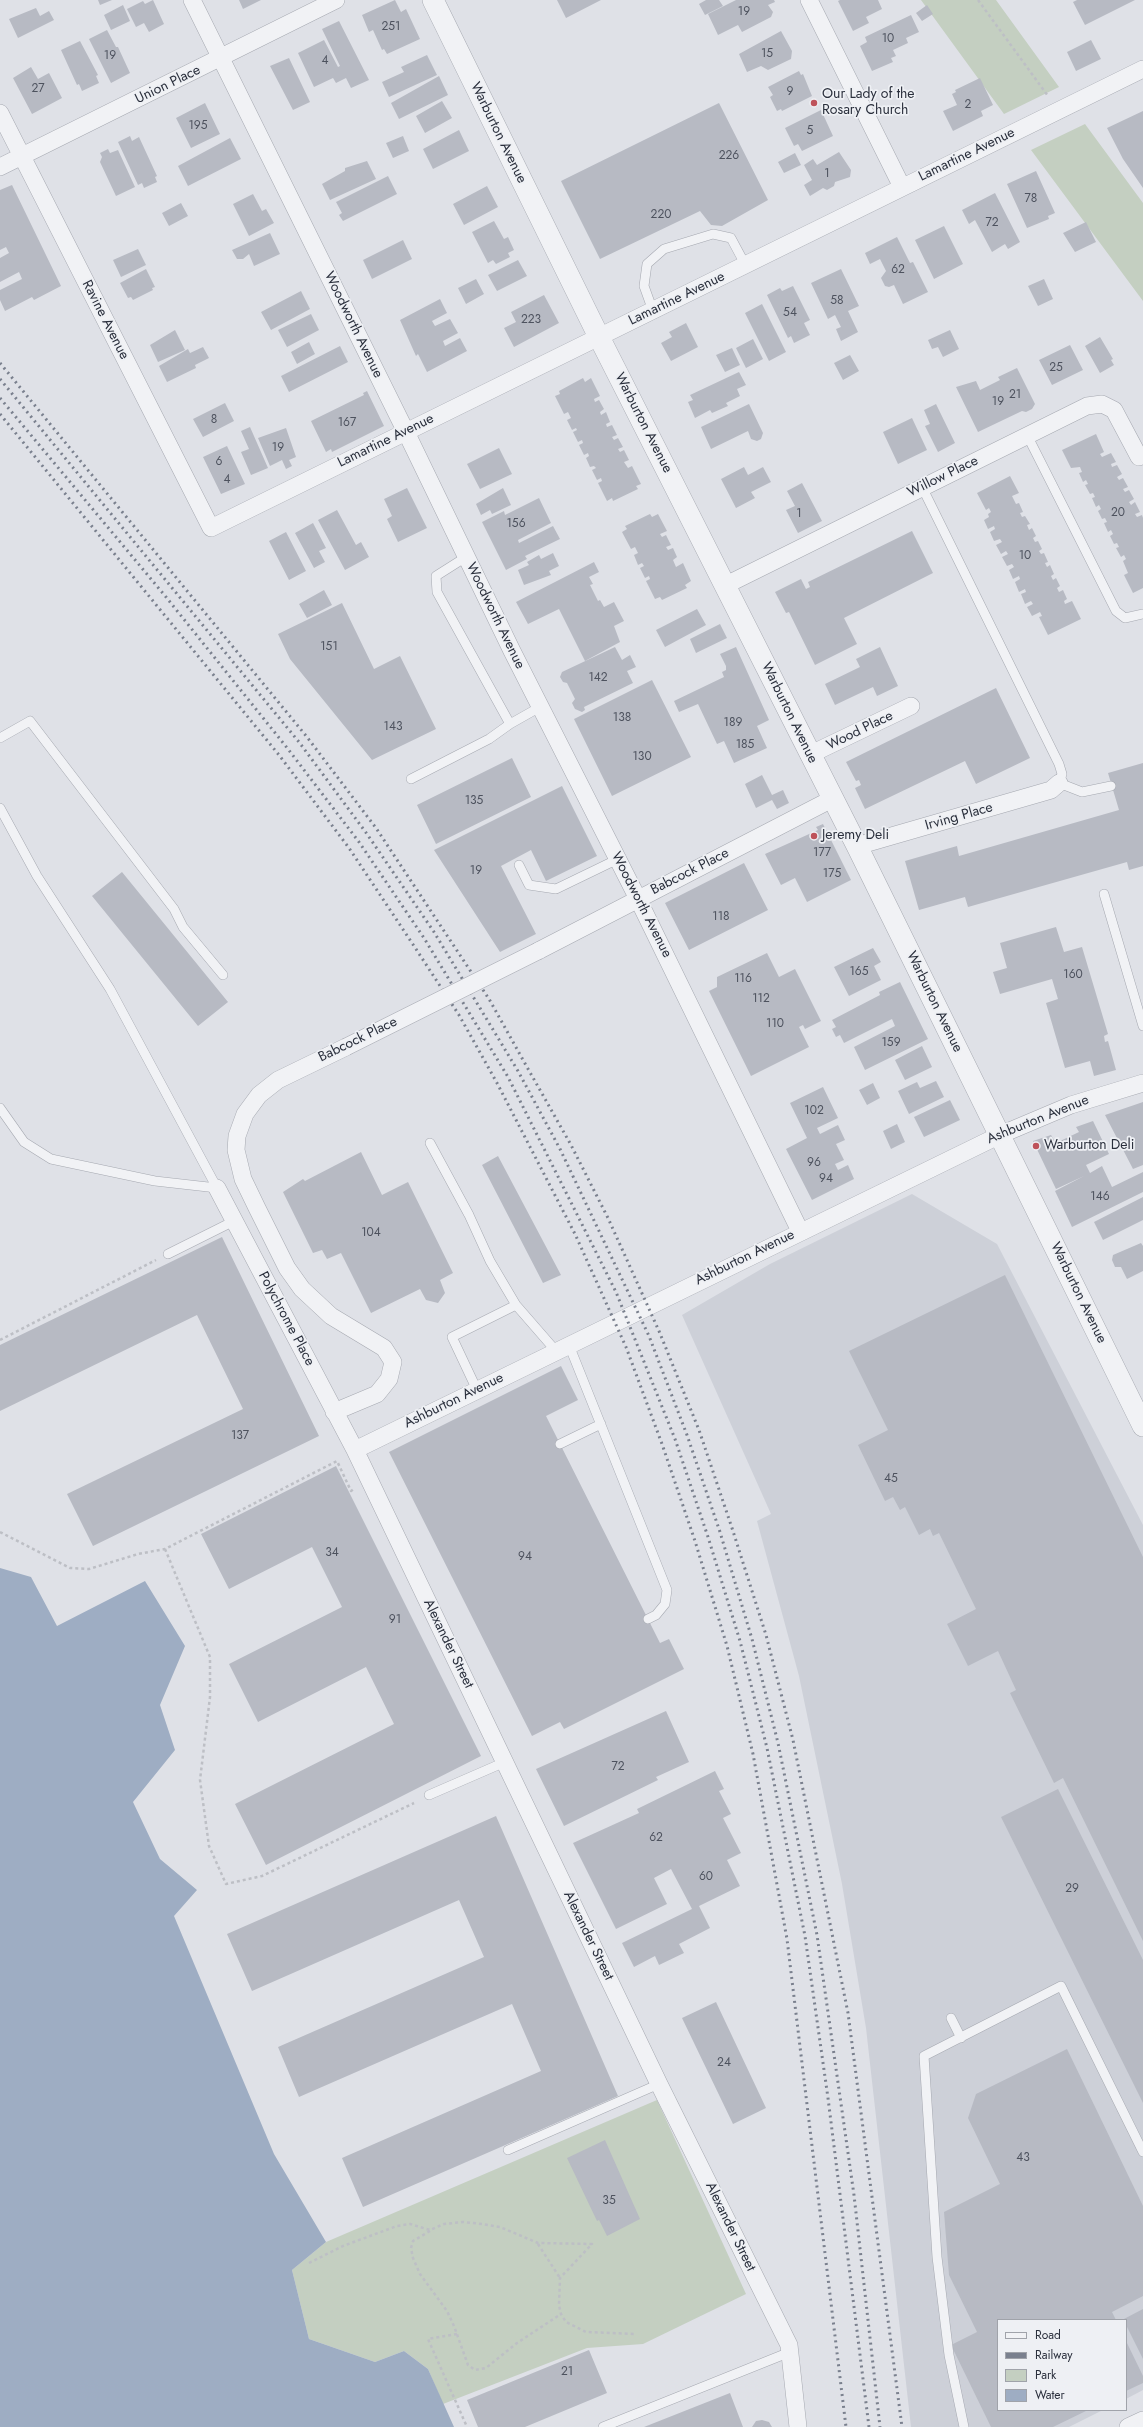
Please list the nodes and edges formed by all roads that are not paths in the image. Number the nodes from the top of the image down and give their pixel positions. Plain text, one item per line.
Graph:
1 (192, 0) edge
2 (336, 0) edge
3 (433, 0) edge
4 (809, 0) edge
5 (221, 59) junction
6 (1143, 69) edge
7 (0, 113) edge
8 (22, 157) junction
9 (0, 167) edge
10 (902, 187) junction
11 (746, 266) junction
12 (653, 311) junction
13 (599, 337) junction
14 (406, 432) junction
15 (1028, 436) junction
16 (1142, 459) edge
17 (922, 488) junction
18 (211, 528) joint
19 (466, 557) junction
20 (726, 585) junction
21 (1143, 614) edge
22 (911, 706) dead end
23 (540, 707) junction
24 (510, 724) junction
25 (0, 738) edge
26 (809, 755) junction
27 (411, 779) dead end
28 (1058, 783) junction
29 (1112, 786) dead end
30 (832, 799) junction
31 (0, 808) edge
32 (857, 846) junction
33 (618, 859) junction
34 (519, 865) dead end
35 (1104, 894) dead end
36 (638, 899) junction
37 (223, 975) dead end
38 (1143, 1026) edge
39 (1143, 1083) edge
40 (0, 1108) edge
41 (1000, 1135) junction
42 (430, 1143) dead end
43 (217, 1188) junction
44 (234, 1221) junction
45 (800, 1231) junction
46 (168, 1254) road end
47 (288, 1268) junction
48 (265, 1281) junction
49 (516, 1305) junction
50 (562, 1348) junction
51 (477, 1390) junction
52 (334, 1412) junction
53 (600, 1424) junction
54 (1143, 1426) edge
55 (560, 1444) dead end
56 (355, 1450) junction
57 (648, 1619) dead end
58 (505, 1762) junction
59 (429, 1796) dead end
60 (951, 2018) dead end
61 (961, 2038) junction
62 (659, 2084) junction
63 (508, 2150) dead end
64 (1143, 2152) edge
65 (790, 2352) junction
66 (603, 2427) edge
67 (798, 2427) edge
68 (964, 2427) edge

1 - 5 street, Woodworth Avenue
2 - 5 street, Union Place
3 - 13 street, Warburton Avenue
4 - 10 street
5 - 8 street, Union Place
5 - 14 street, Woodworth Avenue
6 - 10 street, Lamartine Avenue
7 - 8 street, Ravine Avenue
8 - 9 street, Union Place
8 - 18 street, Ravine Avenue
10 - 11 street, Lamartine Avenue
11 - 12 street, Lamartine Avenue
11 - 12 lane
12 - 13 street, Lamartine Avenue
13 - 14 street, Lamartine Avenue
13 - 20 street, Warburton Avenue
14 - 18 street, Lamartine Avenue
14 - 19 street, Woodworth Avenue
15 - 16 street, Willow Place
15 - 17 street, Willow Place
15 - 21 lane
17 - 20 street, Willow Place
17 - 28 lane
19 - 23 street, Woodworth Avenue
19 - 24 lane
20 - 26 street, Warburton Avenue
22 - 26 street, Wood Place
23 - 24 lane
23 - 33 street, Woodworth Avenue
24 - 27 lane
25 - 37 lane
26 - 30 street, Warburton Avenue
28 - 29 lane
28 - 32 street, Irving Place
30 - 32 street, Warburton Avenue
30 - 36 street, Babcock Place
31 - 43 lane
32 - 41 street, Warburton Avenue
33 - 34 lane
33 - 36 street, Woodworth Avenue
35 - 38 lane
36 - 45 street, Woodworth Avenue
36 - 47 street, Babcock Place, bridge
39 - 41 street, Ashburton Avenue
40 - 43 lane
41 - 45 street, Ashburton Avenue
41 - 54 street, Warburton Avenue
42 - 49 lane
43 - 44 street, Polychrome Place
44 - 46 lane
44 - 48 street, Polychrome Place
45 - 50 street, Ashburton Avenue
47 - 48 street
47 - 52 street, Babcock Place
48 - 52 street, Polychrome Place
49 - 50 lane
49 - 51 lane
50 - 51 street, Ashburton Avenue
50 - 53 lane
51 - 56 street, Ashburton Avenue
52 - 56 street, Polychrome Place
53 - 55 lane
53 - 57 lane
56 - 58 street, Alexander Street
58 - 59 lane
58 - 62 street, Alexander Street
60 - 61 lane
61 - 64 lane
61 - 68 lane
62 - 63 lane
62 - 65 street, Alexander Street
65 - 66 lane
65 - 67 street, Alexander Street

